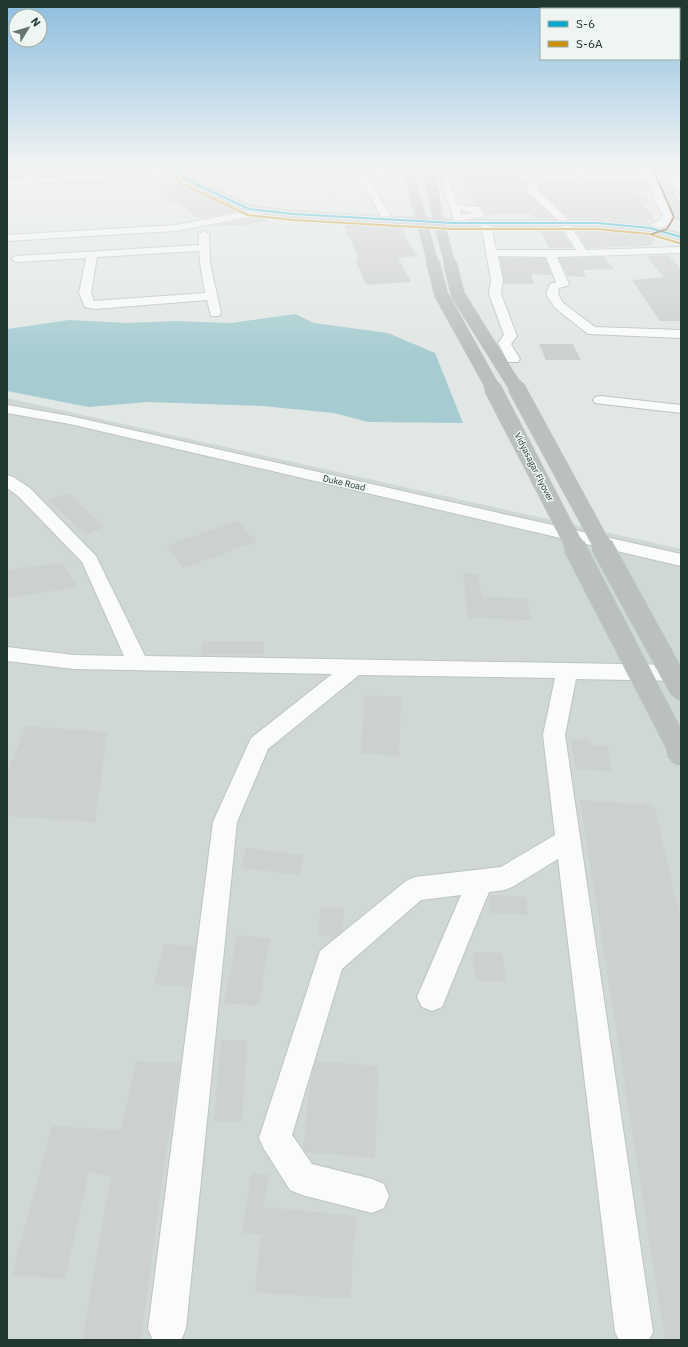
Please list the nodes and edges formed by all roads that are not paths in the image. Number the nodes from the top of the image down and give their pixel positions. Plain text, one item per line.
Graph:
1 (148, 230) edge
2 (204, 230) edge
3 (420, 230) edge
4 (441, 230) edge
5 (487, 230) edge
6 (569, 230) edge
7 (656, 230) edge
8 (681, 237) edge
9 (7, 238) edge
10 (204, 248) junction
11 (681, 250) edge
12 (493, 253) junction
13 (583, 253) junction
14 (554, 254) junction
15 (92, 255) junction
16 (16, 259) dead end
17 (212, 296) junction
18 (214, 313) dead end
19 (681, 334) edge
20 (513, 359) dead end
21 (600, 400) dead end
22 (7, 409) edge
23 (681, 409) edge
24 (7, 480) edge
25 (681, 560) edge
26 (7, 654) edge
27 (138, 663) junction
28 (355, 667) junction
29 (567, 671) junction
30 (681, 673) edge
31 (681, 690) edge
32 (681, 752) edge
33 (568, 840) junction
34 (480, 881) junction
35 (432, 996) dead end
36 (372, 1196) dead end
37 (167, 1329) dead end
38 (634, 1332) dead end

1 - 9 street
2 - 10 street
3 - 32 highway, Vidyasagar Flyover, bridge
4 - 31 highway, Vidyasagar Flyover, bridge
5 - 12 street
6 - 13 street
7 - 8 main road
10 - 15 street
10 - 17 street
11 - 13 street
12 - 14 street
12 - 20 street
13 - 14 street
14 - 19 street
15 - 16 street
15 - 17 street
17 - 18 street
21 - 23 street
22 - 25 street, Duke Road
24 - 27 street
26 - 27 street
27 - 28 street
28 - 29 street
28 - 37 street
29 - 30 street
29 - 33 street
33 - 34 street
33 - 38 street
34 - 35 street
34 - 36 street

